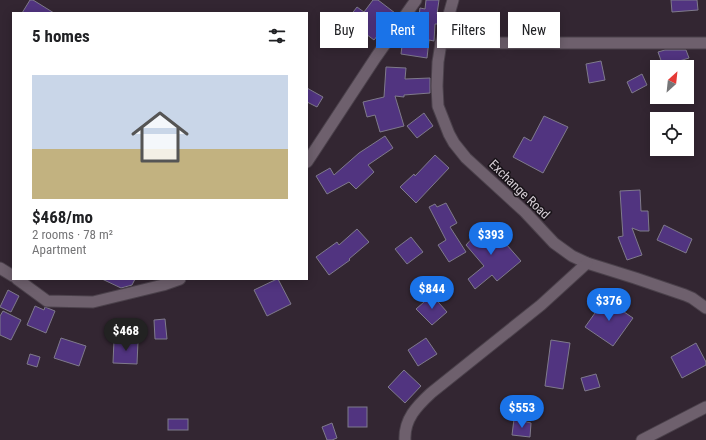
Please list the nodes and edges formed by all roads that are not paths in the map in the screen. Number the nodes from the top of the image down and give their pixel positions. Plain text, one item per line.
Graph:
1 (416, 0) edge
2 (452, 0) edge
3 (449, 12) edge
4 (500, 43) edge
5 (706, 43) edge
6 (440, 48) edge
7 (308, 160) edge
8 (587, 263) junction
9 (0, 268) edge
10 (12, 275) edge
11 (18, 280) edge
12 (177, 280) edge
13 (706, 308) edge
14 (706, 407) edge
15 (405, 440) edge
16 (642, 440) edge

1 - 7 street
2 - 3 street, Exchange Road
4 - 5 street
6 - 8 street, Exchange Road
8 - 13 street, Exchange Road
8 - 15 street
9 - 10 street
11 - 12 street
14 - 16 street

